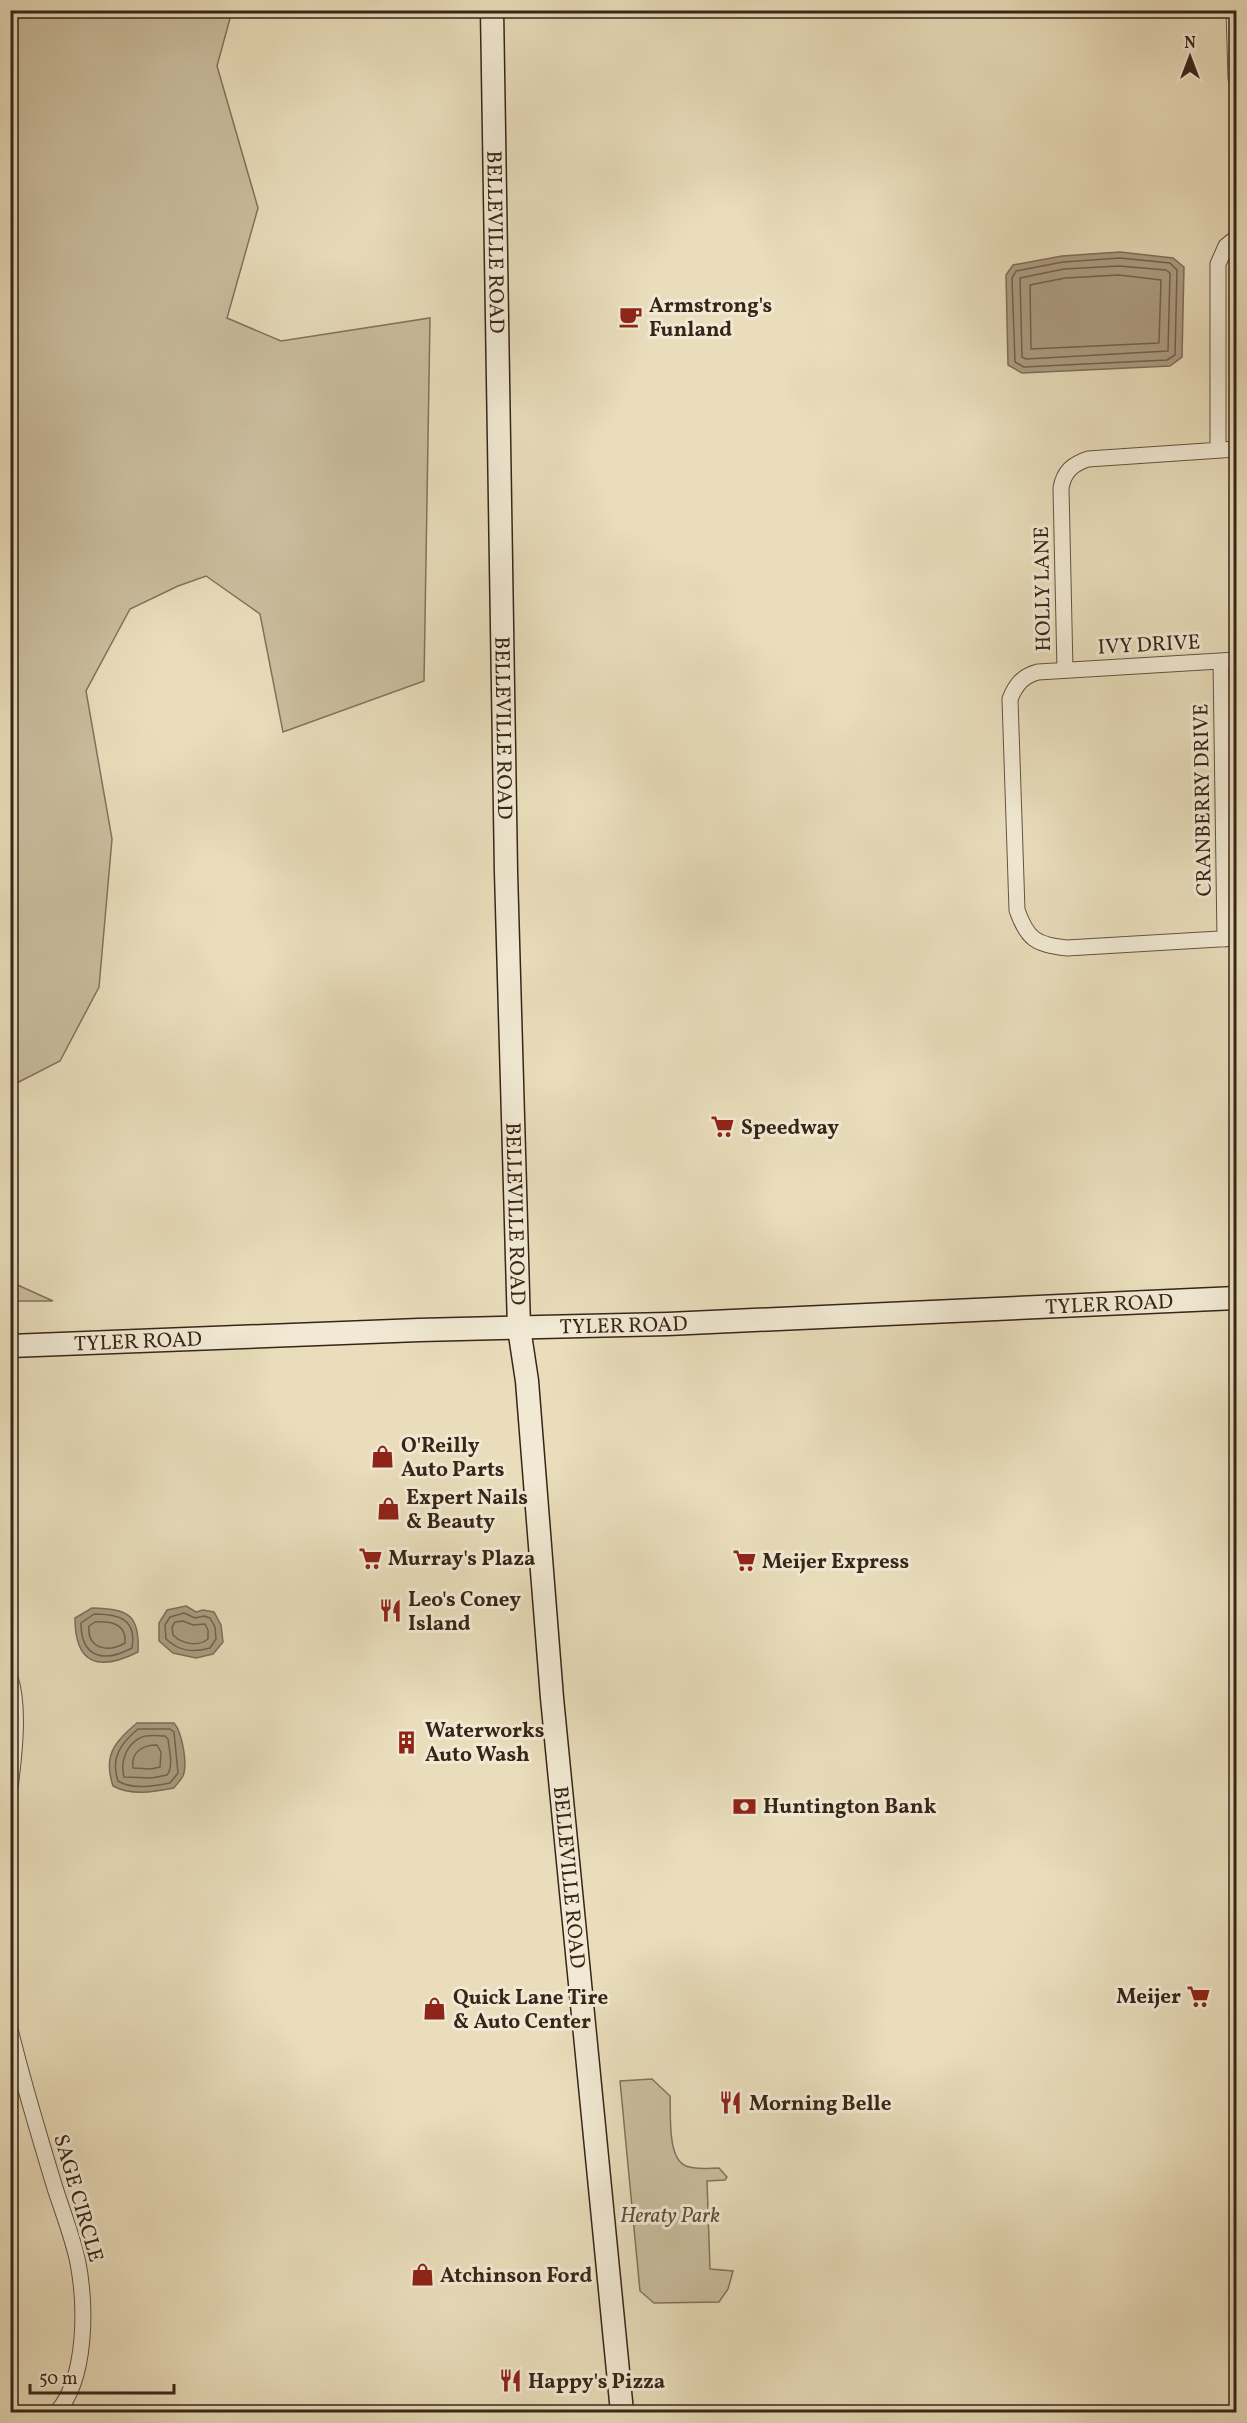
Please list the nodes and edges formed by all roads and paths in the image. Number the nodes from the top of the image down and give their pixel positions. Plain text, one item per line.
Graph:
1 (492, 10) edge
2 (1234, 10) edge
3 (1236, 78) edge
4 (1236, 238) edge
5 (1236, 449) edge
6 (1218, 450) junction
7 (1236, 660) edge
8 (1221, 661) junction
9 (1065, 670) junction
10 (1231, 938) edge
11 (1236, 1298) edge
12 (519, 1328) junction
13 (10, 1346) edge
14 (10, 1678) edge
15 (10, 1788) edge
16 (10, 2030) edge
17 (57, 2412) edge
18 (622, 2412) edge

1 - 12 main road, BELLEVILLE ROAD
2 - 3 street
4 - 6 street
5 - 6 street, HOLLY LANE
6 - 9 street, HOLLY LANE
7 - 8 street, IVY DRIVE
8 - 9 street, IVY DRIVE
8 - 10 street, CRANBERRY DRIVE
9 - 10 street, HOLLY LANE
11 - 12 main road, TYLER ROAD
12 - 13 main road, TYLER ROAD
12 - 18 main road, BELLEVILLE ROAD
14 - 15 street
16 - 17 street, SAGE CIRCLE

